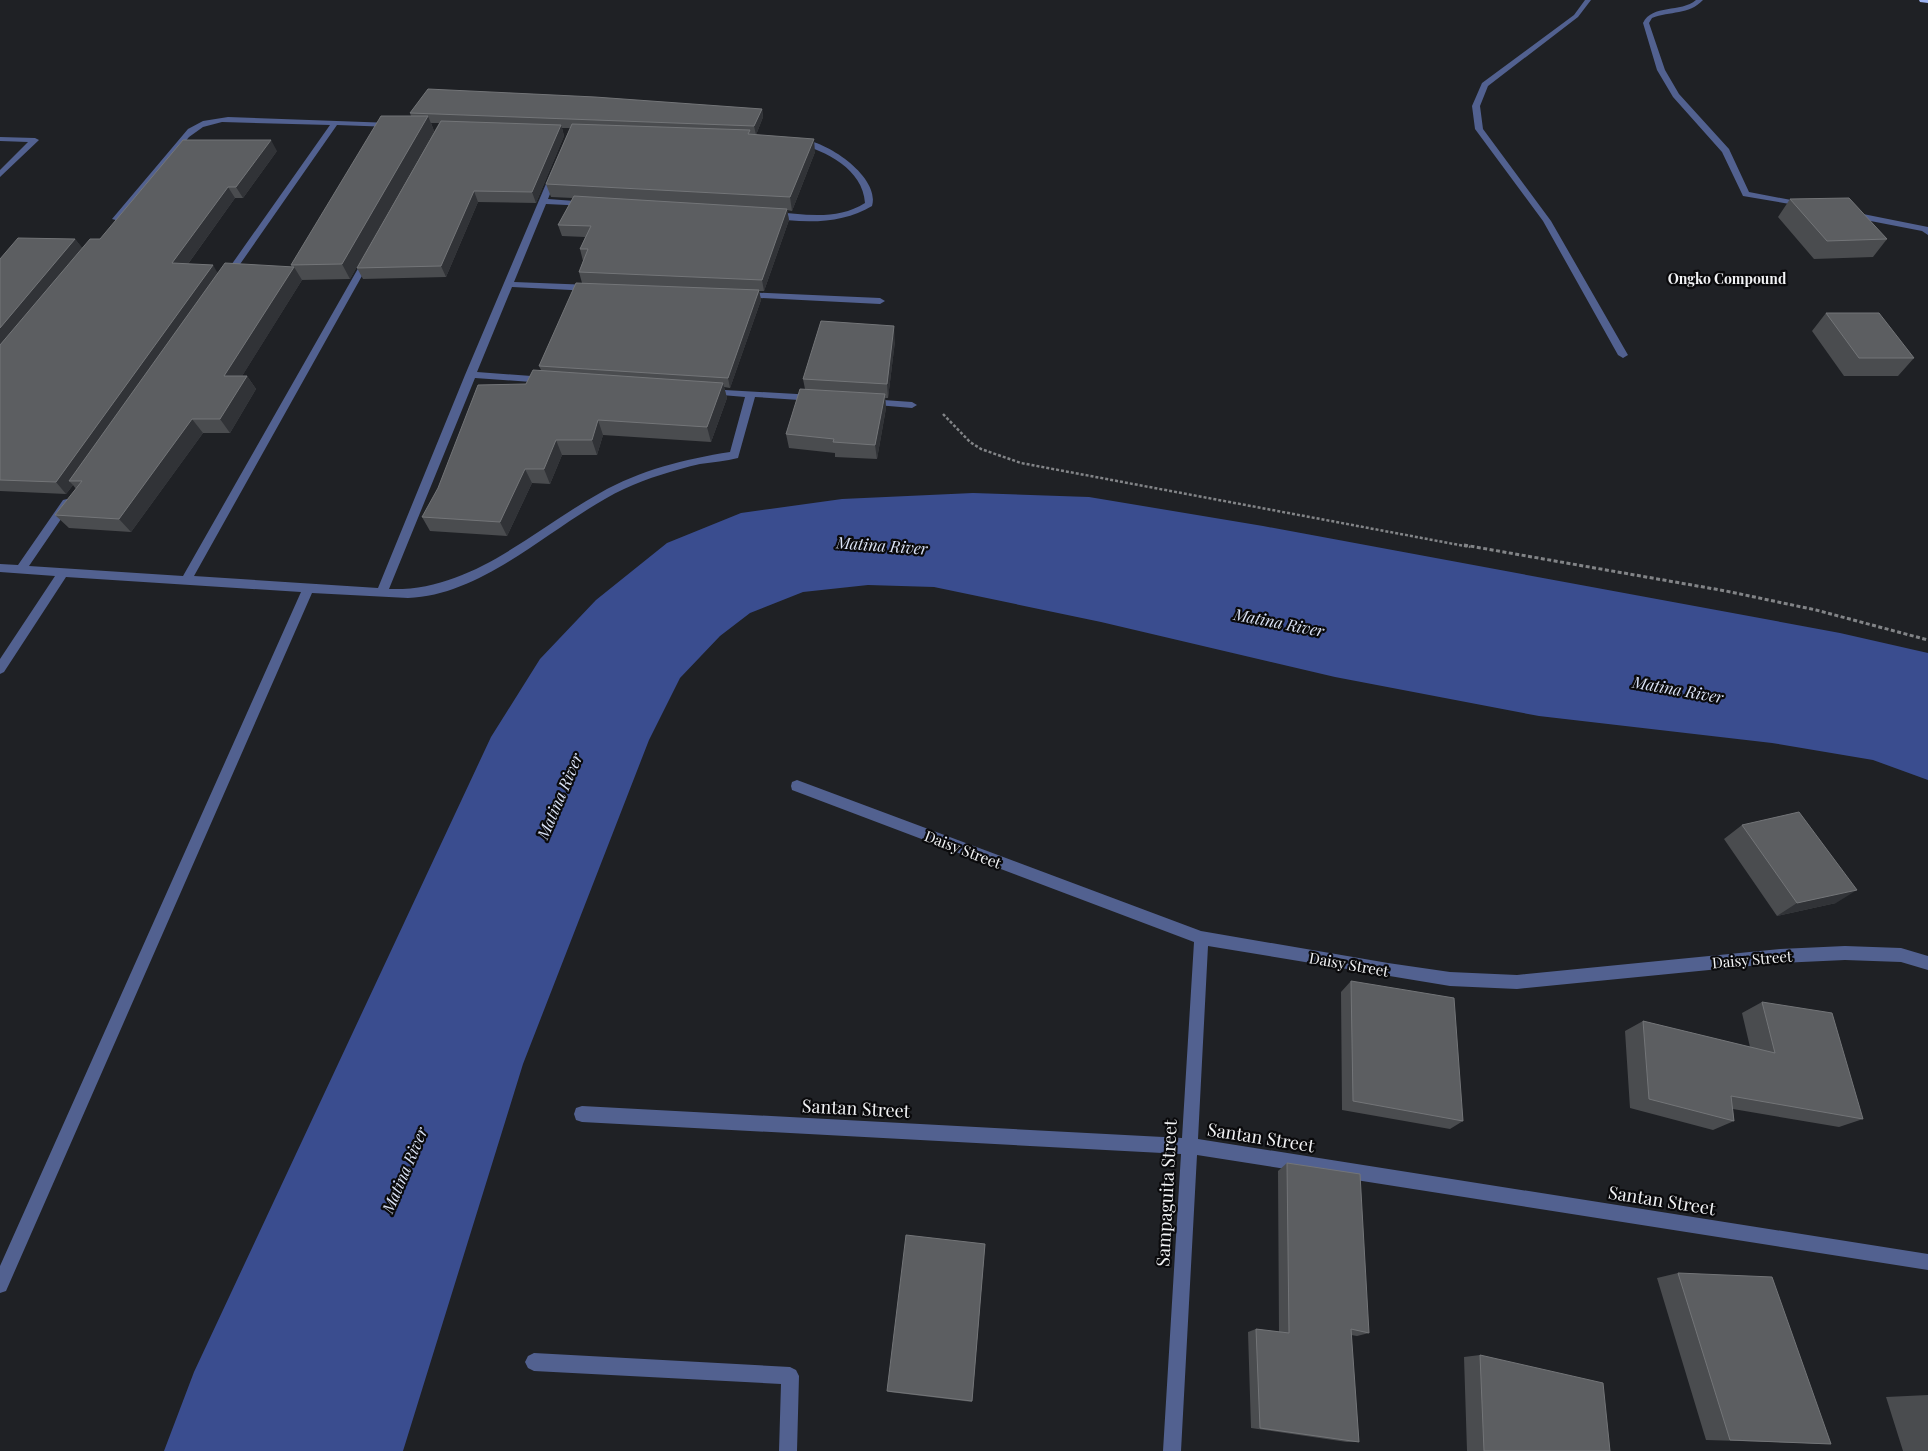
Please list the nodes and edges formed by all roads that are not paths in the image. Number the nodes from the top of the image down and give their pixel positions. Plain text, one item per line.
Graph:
1 (1588, 0) edge
2 (1700, 0) edge
3 (1923, 0) edge
4 (1928, 1) edge
5 (335, 123) junction
6 (403, 126) edge
7 (0, 139) edge
8 (789, 141) edge
9 (557, 167) edge
10 (0, 175) edge
11 (543, 201) junction
12 (600, 204) edge
13 (1812, 207) edge
14 (1840, 212) edge
15 (764, 214) edge
16 (112, 225) edge
17 (1928, 232) edge
18 (374, 247) edge
19 (508, 284) junction
20 (221, 285) edge
21 (596, 288) edge
22 (733, 294) edge
23 (880, 301) dead end
24 (1623, 355) dead end
25 (470, 375) junction
26 (558, 381) edge
27 (703, 391) edge
28 (752, 394) junction
29 (827, 399) edge
30 (855, 401) edge
31 (912, 405) road end
32 (72, 496) edge
33 (0, 568) edge
34 (21, 569) junction
35 (63, 572) junction
36 (186, 580) junction
37 (308, 588) junction
38 (382, 593) junction
39 (0, 669) edge
40 (797, 786) dead end
41 (1201, 938) junction
42 (1928, 963) edge
43 (582, 1114) dead end
44 (1189, 1146) junction
45 (1928, 1262) edge
46 (0, 1285) edge
47 (534, 1362) dead end
48 (788, 1451) edge
49 (1172, 1451) edge

1 - 24 street
2 - 13 street
3 - 4 highway
5 - 6 street
5 - 16 street
5 - 20 street
7 - 10 street
8 - 15 street
9 - 11 street
11 - 12 street
11 - 19 street
14 - 17 street
18 - 36 street
19 - 21 street
19 - 25 street
22 - 23 street
25 - 26 street
25 - 38 street
27 - 28 street
28 - 29 street
28 - 38 street
30 - 31 street
32 - 34 street
33 - 34 street
34 - 35 street
35 - 36 street
35 - 39 street
36 - 37 street
37 - 38 street
37 - 46 street
40 - 41 street, Daisy Street
41 - 42 street, Daisy Street
41 - 44 street, Sampaguita Street
43 - 44 street, Santan Street
44 - 45 street, Santan Street
44 - 49 street, Sampaguita Street
47 - 48 street

